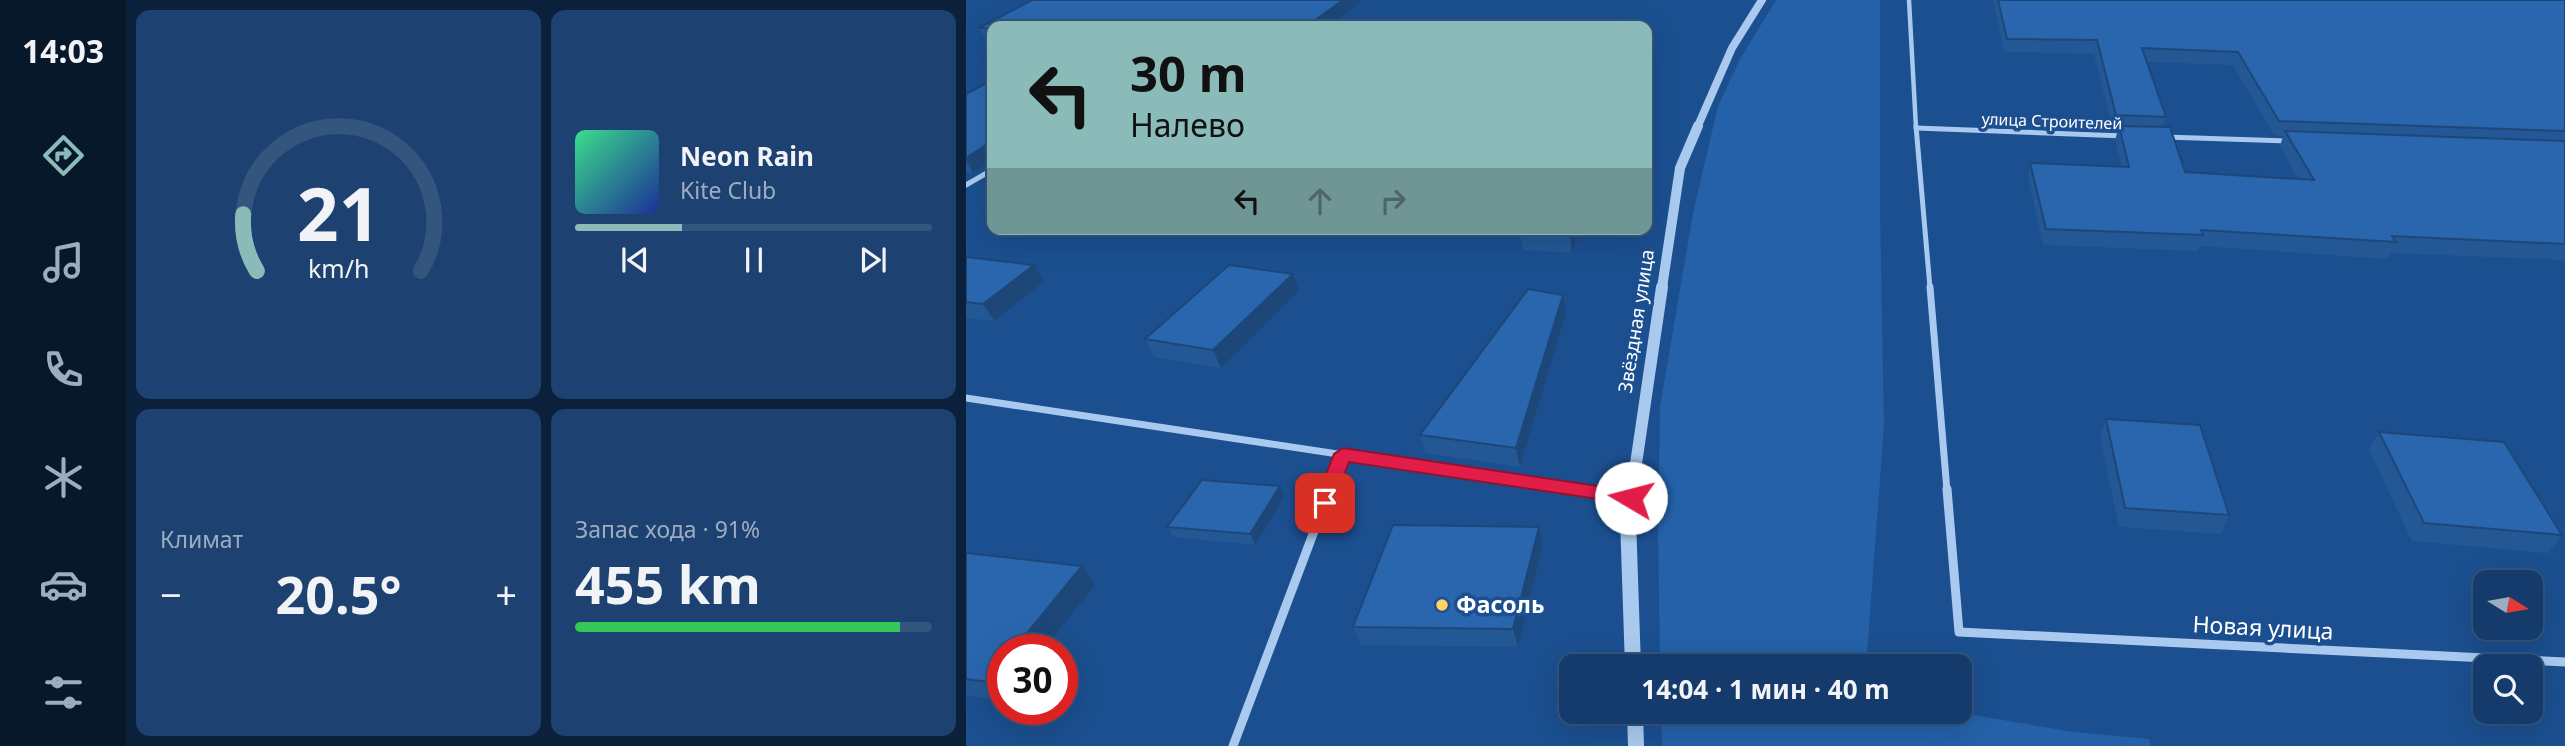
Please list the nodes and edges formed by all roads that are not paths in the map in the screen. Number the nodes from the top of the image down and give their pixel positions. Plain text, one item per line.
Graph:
1 (1762, 0) edge
2 (1909, 0) edge
3 (1916, 128) junction
4 (2137, 136) edge
5 (2151, 136) edge
6 (2303, 142) edge
7 (987, 173) edge
8 (966, 185) edge
9 (966, 398) edge
10 (1343, 454) junction
11 (1631, 498) junction
12 (1633, 654) edge
13 (2565, 662) edge
14 (1635, 724) edge
15 (1233, 746) edge
16 (1636, 746) edge

1 - 11 street, Звёздная улица
2 - 3 street
3 - 4 street, улица Строителей
3 - 13 street, Новая улица
5 - 6 street
7 - 8 street
9 - 10 street
10 - 11 street
10 - 15 street
11 - 12 street, Звёздная улица
14 - 16 street

